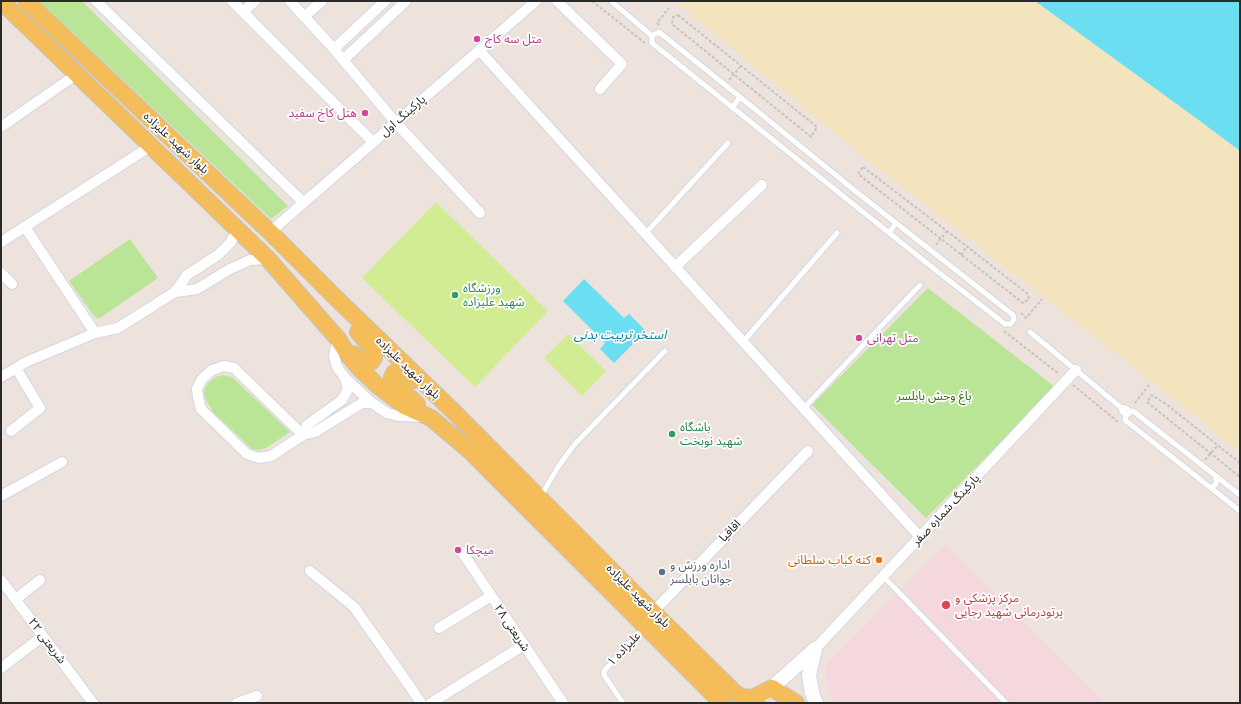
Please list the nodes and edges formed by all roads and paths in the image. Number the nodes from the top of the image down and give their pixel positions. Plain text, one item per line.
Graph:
1 (1, 1) edge
2 (26, 1) edge
3 (96, 1) edge
4 (232, 1) edge
5 (254, 1) edge
6 (290, 1) edge
7 (322, 1) edge
8 (385, 1) edge
9 (406, 1) edge
10 (536, 1) edge
11 (557, 1) edge
12 (611, 1) edge
13 (243, 12) junction
14 (304, 17) junction
15 (652, 36) junction
16 (334, 49) junction
17 (479, 50) junction
18 (343, 60) junction
19 (741, 66) junction
20 (77, 74) junction
21 (734, 74) junction
22 (725, 85) junction
23 (600, 89) dead end
24 (740, 97) junction
25 (732, 108) junction
26 (396, 123) junction
27 (1, 127) edge
28 (373, 142) junction
29 (728, 143) dead end
30 (151, 146) junction
31 (762, 185) dead end
32 (303, 202) junction
33 (480, 213) dead end
34 (896, 223) junction
35 (25, 227) junction
36 (237, 229) junction
37 (947, 231) junction
38 (270, 232) junction
39 (837, 233) dead end
40 (889, 233) junction
41 (645, 234) junction
42 (941, 239) junction
43 (1, 242) edge
44 (936, 245) dead end
45 (967, 246) junction
46 (961, 255) junction
47 (268, 259) junction
48 (675, 267) junction
49 (1, 273) edge
50 (12, 284) dead end
51 (920, 285) dead end
52 (175, 292) junction
53 (337, 299) junction
54 (1030, 332) dead end
55 (95, 333) junction
56 (338, 339) junction
57 (743, 342) junction
58 (665, 351) dead end
59 (16, 368) junction
60 (1076, 370) junction
61 (1, 377) edge
62 (345, 378) junction
63 (372, 403) junction
64 (804, 409) junction
65 (454, 411) junction
66 (1126, 411) junction
67 (431, 418) junction
68 (11, 431) dead end
69 (303, 435) junction
70 (1218, 445) junction
71 (808, 450) dead end
72 (1211, 454) junction
73 (1204, 461) dead end
74 (62, 462) dead end
75 (1240, 463) edge
76 (1216, 476) junction
77 (1240, 477) edge
78 (1229, 486) junction
79 (1211, 488) junction
80 (1240, 495) edge
81 (1, 496) edge
82 (1221, 496) junction
83 (541, 499) junction
84 (1240, 511) edge
85 (920, 537) junction
86 (462, 552) dead end
87 (310, 571) dead end
88 (883, 576) junction
89 (1, 580) edge
90 (40, 580) dead end
91 (491, 596) junction
92 (16, 599) junction
93 (653, 612) junction
94 (646, 627) junction
95 (439, 628) dead end
96 (43, 636) junction
97 (524, 645) junction
98 (815, 649) junction
99 (1, 668) edge
100 (772, 688) junction
101 (257, 696) dead end
102 (93, 703) edge
103 (237, 703) edge
104 (421, 703) edge
105 (431, 703) edge
106 (563, 703) edge
107 (623, 703) edge
108 (722, 703) edge
109 (756, 703) edge
110 (796, 703) edge
111 (816, 703) edge
112 (1006, 703) edge

1 - 20 main road, بلوار شهید علیزاده
2 - 38 main road, بلوار شهید علیزاده
3 - 32 street
4 - 13 street
5 - 13 street
6 - 14 street
7 - 14 street
8 - 16 street
9 - 18 street
10 - 17 street, پارکینگ اول
11 - 23 street
12 - 15 lane
13 - 28 street
14 - 16 street
15 - 22 lane
15 - 25 lane
16 - 18 street
17 - 26 street, پارکینگ اول
17 - 41 street
18 - 26 street
19 - 21 path
19 - 21 path
19 - 21 path
20 - 27 street
20 - 30 main road, بلوار شهید علیزاده
21 - 22 path
22 - 24 lane
24 - 25 lane
24 - 34 lane
25 - 40 lane
26 - 28 street, پارکینگ اول
26 - 33 street
28 - 32 street, پارکینگ اول
29 - 41 lane
30 - 35 street
30 - 36 main road, بلوار شهید علیزاده
31 - 48 street
32 - 38 street, پارکینگ اول
34 - 40 lane
34 - 40 lane
35 - 43 street
35 - 55 street
36 - 47 main road, بلوار شهید علیزاده
36 - 52 street
37 - 42 path
37 - 42 path
37 - 45 path
38 - 53 main road, بلوار شهید علیزاده
39 - 57 lane
41 - 48 street
42 - 44 path
42 - 46 path
45 - 46 path
45 - 46 path
47 - 52 street
47 - 56 main road, بلوار شهید علیزاده
48 - 57 street
49 - 50 street
51 - 64 lane
52 - 55 street
53 - 56 main road
53 - 65 main road, بلوار شهید علیزاده
54 - 60 lane
55 - 59 street
56 - 62 street
56 - 67 main road, بلوار شهید علیزاده
57 - 64 street
58 - 83 lane
59 - 61 street
59 - 68 street
60 - 66 lane
60 - 85 street, پارکینگ شماره صفر
62 - 63 street
62 - 69 street
63 - 67 street
63 - 69 street
64 - 85 street
65 - 67 main road
65 - 83 main road, بلوار شهید علیزاده
66 - 76 lane
66 - 79 lane
67 - 94 main road, بلوار شهید علیزاده
69 - 69 street
70 - 72 path
70 - 72 path
70 - 75 path
71 - 93 street, اقاقیا
72 - 73 path
72 - 77 path
74 - 81 street
76 - 78 lane
76 - 79 lane
78 - 80 lane
78 - 82 lane
79 - 82 lane
82 - 84 lane
83 - 93 main road, بلوار شهید علیزاده
85 - 88 street, پارکینگ شماره صفر
86 - 91 street, شریعتی ۲۸
87 - 104 street
88 - 98 street, پارکینگ شماره صفر
88 - 112 lane
89 - 92 street, شریعتی ۲۲
90 - 92 street
91 - 95 street
91 - 97 street, شریعتی ۲۸
92 - 96 street, شریعتی ۲۲
93 - 100 main road, بلوار شهید علیزاده
94 - 107 lane, علیزاده ۱
94 - 108 main road, بلوار شهید علیزاده
96 - 99 street
96 - 102 street, شریعتی ۲۲
97 - 105 street
97 - 106 street, شریعتی ۲۸
98 - 100 main road
98 - 111 main road
100 - 109 main road
100 - 110 main road
101 - 103 street

